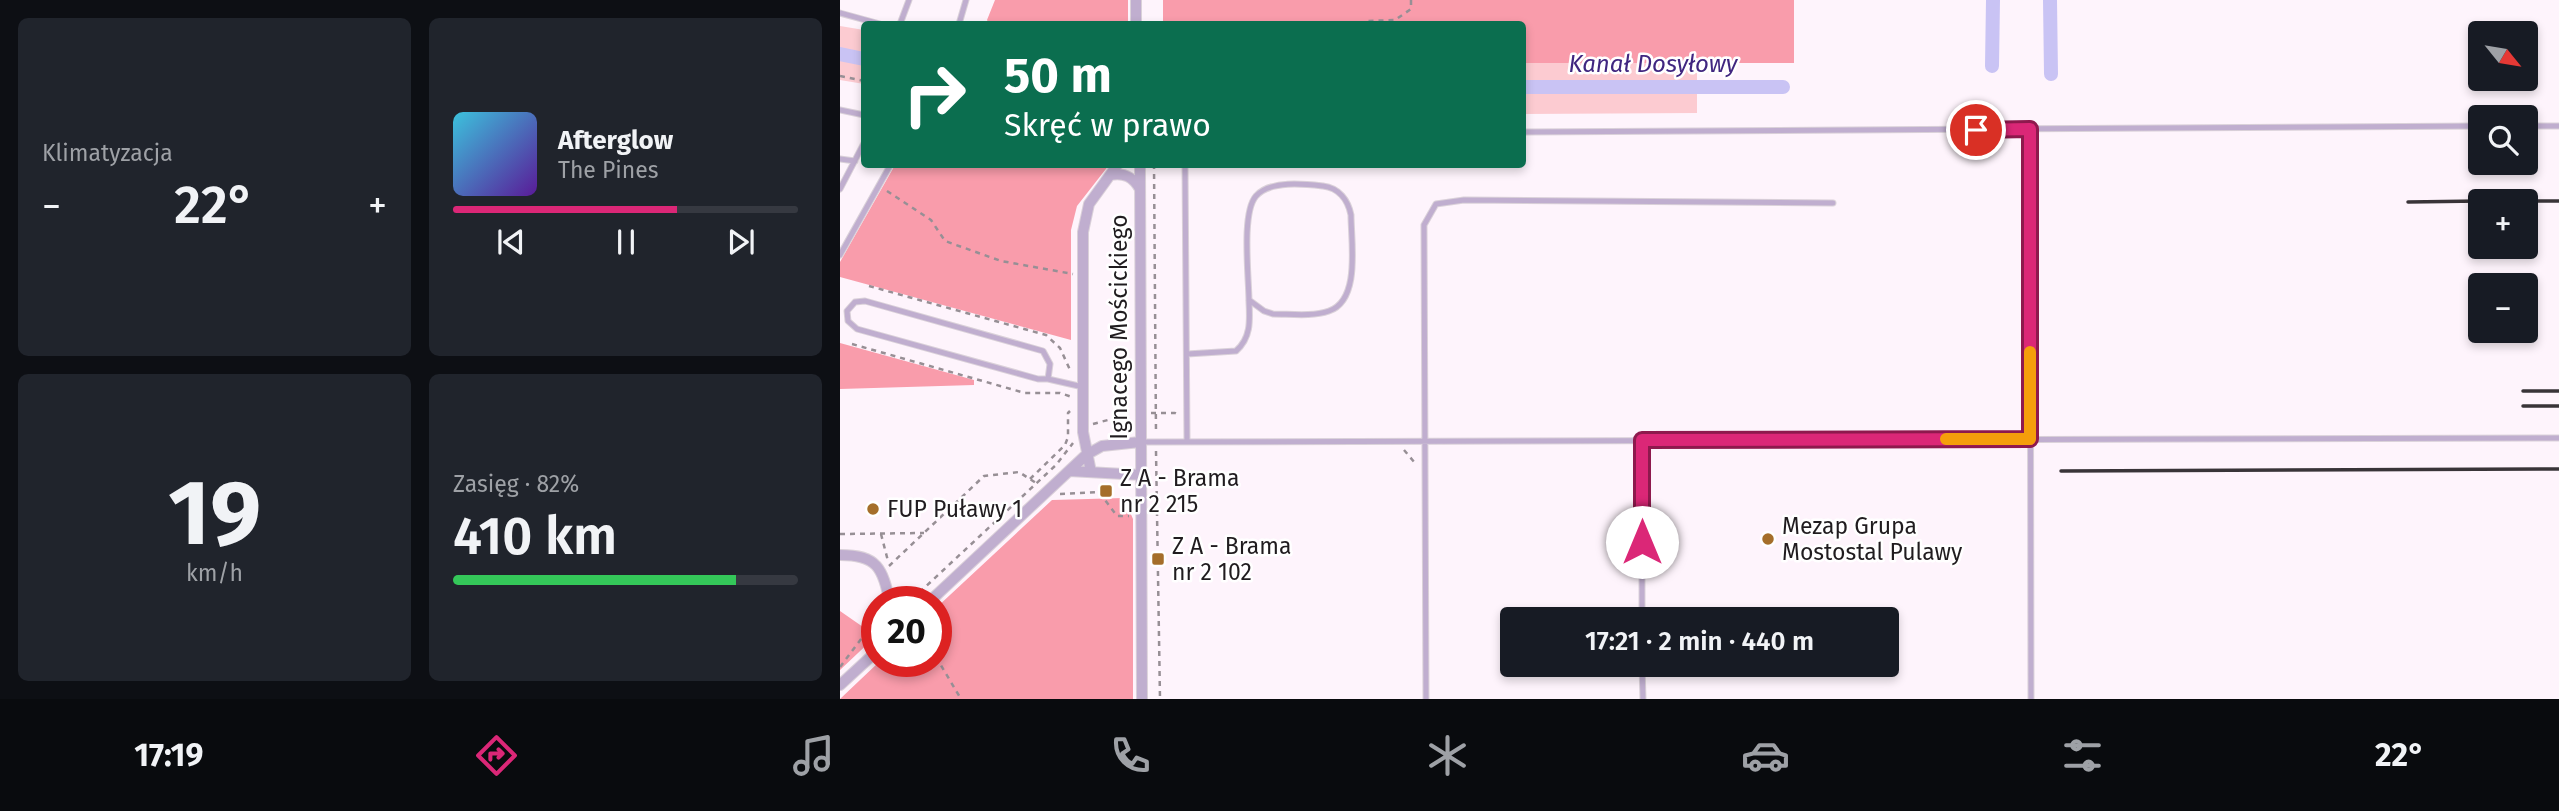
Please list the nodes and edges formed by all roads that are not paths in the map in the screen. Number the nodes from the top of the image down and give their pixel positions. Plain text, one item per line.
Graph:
1 (909, 0) edge
2 (965, 0) edge
3 (1136, 0) edge
4 (840, 13) edge
5 (869, 21) edge
6 (901, 21) edge
7 (960, 21) edge
8 (1136, 21) edge
9 (840, 110) edge
10 (861, 114) edge
11 (2468, 126) edge
12 (2538, 126) edge
13 (2559, 126) edge
14 (2030, 129) junction
15 (1526, 132) edge
16 (861, 149) edge
17 (840, 159) edge
18 (855, 161) junction
19 (889, 168) edge
20 (1115, 168) edge
21 (1140, 168) edge
22 (1185, 168) edge
23 (1110, 175) junction
24 (840, 189) edge
25 (1140, 189) junction
26 (1833, 203) dead end
27 (840, 255) edge
28 (1250, 300) junction
29 (1187, 354) junction
30 (1048, 379) junction
31 (1079, 387) junction
32 (2559, 438) edge
33 (2030, 439) junction
34 (1425, 440) junction
35 (1642, 440) junction
36 (1187, 441) junction
37 (1140, 442) junction
38 (1086, 455) junction
39 (1069, 471) junction
40 (1091, 472) junction
41 (1142, 475) junction
42 (840, 555) edge
43 (886, 586) edge
44 (946, 586) edge
45 (1642, 607) edge
46 (861, 666) edge
47 (1643, 677) edge
48 (840, 685) edge
49 (1142, 699) edge
50 (1426, 699) edge
51 (1643, 699) edge
52 (2031, 699) edge

1 - 6 lane
2 - 7 lane
3 - 8 street
4 - 5 lane
9 - 10 lane
11 - 14 lane
12 - 13 lane
14 - 15 lane
14 - 33 lane
16 - 18 lane
17 - 18 lane
18 - 24 lane
19 - 27 lane
20 - 23 street, Ignacego Mościckiego
21 - 25 street, Ignacego Mościckiego
22 - 29 lane
23 - 25 street
23 - 31 street, Ignacego Mościckiego
25 - 37 street, Ignacego Mościckiego
26 - 34 lane
28 - 28 lane
28 - 29 lane
29 - 36 lane
30 - 30 lane
30 - 31 lane
31 - 38 street, Ignacego Mościckiego
32 - 33 lane
33 - 35 lane
33 - 52 lane
34 - 35 lane
34 - 36 lane
34 - 50 lane
35 - 45 lane
36 - 37 lane
37 - 38 street
37 - 41 street, Ignacego Mościckiego
38 - 39 street
38 - 40 street, Ignacego Mościckiego
39 - 40 street
39 - 44 street
40 - 41 street
41 - 49 street, Ignacego Mościckiego
42 - 43 street
46 - 48 street
47 - 51 lane

